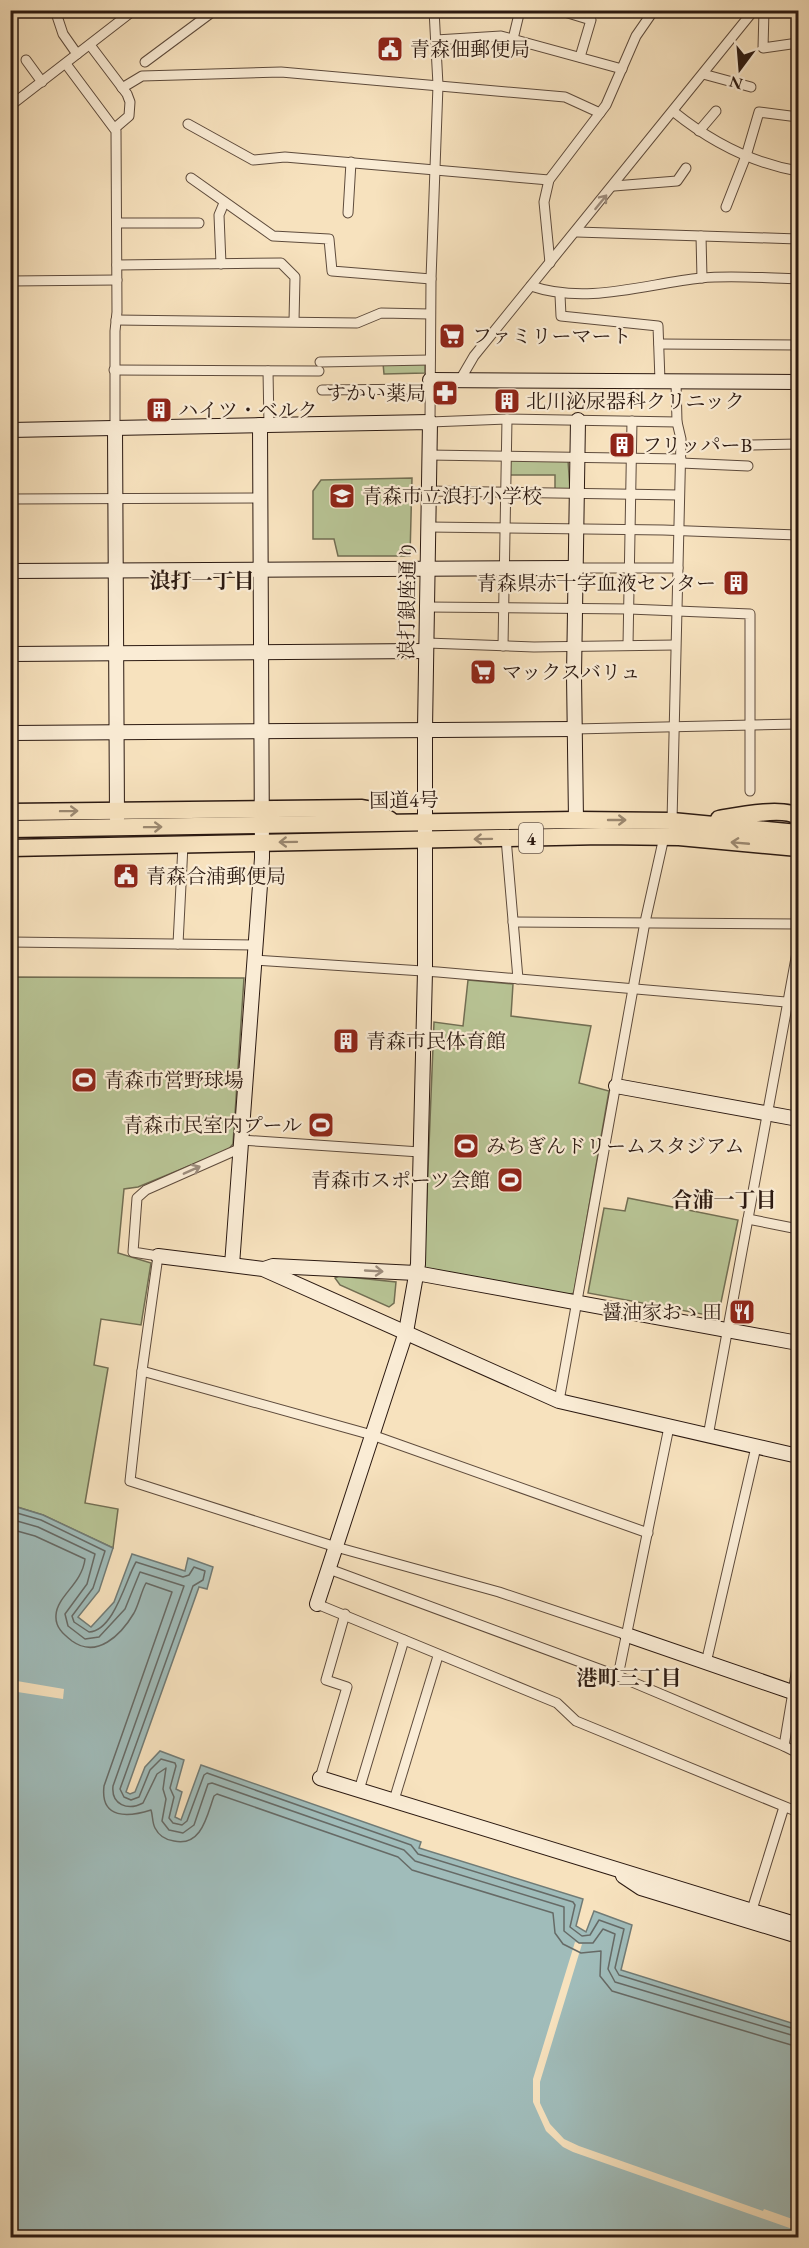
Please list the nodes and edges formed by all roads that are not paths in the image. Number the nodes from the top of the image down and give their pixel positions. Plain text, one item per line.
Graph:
1 (55, 10) edge
2 (134, 10) edge
3 (215, 10) edge
4 (434, 10) edge
5 (520, 10) edge
6 (558, 10) edge
7 (654, 10) edge
8 (754, 10) edge
9 (764, 10) edge
10 (121, 15) edge
11 (513, 39) junction
12 (436, 40) junction
13 (798, 44) edge
14 (90, 45) junction
15 (77, 54) junction
16 (580, 57) junction
17 (26, 60) dead end
18 (145, 62) dead end
19 (66, 64) junction
20 (622, 69) junction
21 (703, 74) junction
22 (42, 82) junction
23 (438, 85) junction
24 (751, 87) dead end
25 (122, 88) junction
26 (10, 106) edge
27 (716, 111) dead end
28 (674, 112) junction
29 (600, 113) junction
30 (798, 117) edge
31 (188, 124) dead end
32 (115, 128) junction
33 (699, 131) junction
34 (746, 156) junction
35 (351, 162) junction
36 (686, 168) dead end
37 (436, 169) junction
38 (798, 171) edge
39 (191, 178) dead end
40 (549, 180) junction
41 (614, 186) junction
42 (224, 203) junction
43 (726, 207) dead end
44 (348, 213) dead end
45 (117, 223) junction
46 (199, 223) dead end
47 (577, 232) junction
48 (701, 236) junction
49 (798, 238) edge
50 (550, 263) junction
51 (220, 264) junction
52 (117, 265) junction
53 (702, 278) junction
54 (431, 279) junction
55 (798, 279) edge
56 (117, 280) junction
57 (10, 281) edge
58 (531, 286) junction
59 (560, 295) junction
60 (430, 314) junction
61 (116, 320) junction
62 (294, 321) junction
63 (659, 344) junction
64 (798, 345) edge
65 (430, 360) junction
66 (114, 370) junction
67 (268, 371) junction
68 (459, 380) junction
69 (660, 381) junction
70 (676, 382) junction
71 (798, 382) edge
72 (430, 385) junction
73 (322, 390) dead end
74 (507, 419) junction
75 (578, 420) junction
76 (632, 421) junction
77 (430, 422) junction
78 (677, 422) junction
79 (265, 425) junction
80 (115, 428) junction
81 (10, 430) edge
82 (751, 444) dead end
83 (798, 444) edge
84 (428, 455) junction
85 (506, 456) junction
86 (579, 457) junction
87 (631, 458) junction
88 (681, 461) junction
89 (748, 466) dead end
90 (428, 491) junction
91 (505, 492) junction
92 (578, 493) junction
93 (631, 494) junction
94 (679, 495) junction
95 (261, 498) junction
96 (10, 499) edge
97 (116, 499) junction
98 (428, 527) junction
99 (505, 528) junction
100 (577, 529) junction
101 (630, 530) junction
102 (679, 531) junction
103 (798, 536) edge
104 (428, 567) junction
105 (505, 568) junction
106 (576, 568) junction
107 (629, 568) junction
108 (678, 568) junction
109 (116, 570) junction
110 (261, 570) junction
111 (10, 571) edge
112 (428, 607) junction
113 (504, 608) junction
114 (575, 608) junction
115 (628, 609) junction
116 (676, 611) junction
117 (628, 645) junction
118 (675, 645) junction
119 (504, 646) junction
120 (574, 646) junction
121 (426, 647) junction
122 (261, 652) junction
123 (117, 653) junction
124 (10, 654) edge
125 (798, 724) edge
126 (751, 725) junction
127 (674, 727) junction
128 (425, 729) junction
129 (574, 729) junction
130 (262, 730) junction
131 (117, 732) junction
132 (10, 733) edge
133 (750, 791) dead end
134 (117, 810) junction
135 (10, 812) edge
136 (263, 817) junction
137 (798, 817) edge
138 (576, 820) junction
139 (426, 821) junction
140 (672, 821) junction
141 (697, 823) junction
142 (117, 827) junction
143 (10, 829) edge
144 (798, 833) edge
145 (664, 837) junction
146 (506, 838) junction
147 (426, 840) junction
148 (262, 843) junction
149 (183, 845) junction
150 (10, 848) edge
151 (798, 848) edge
152 (645, 921) junction
153 (513, 922) junction
154 (798, 924) edge
155 (10, 942) edge
156 (178, 944) junction
157 (255, 945) junction
158 (798, 947) edge
159 (254, 960) junction
160 (425, 971) junction
161 (518, 979) junction
162 (633, 990) junction
163 (794, 1003) edge
164 (616, 1086) junction
165 (768, 1113) junction
166 (798, 1119) edge
167 (241, 1144) junction
168 (420, 1152) junction
169 (748, 1219) junction
170 (798, 1229) edge
171 (158, 1256) junction
172 (232, 1265) junction
173 (263, 1269) junction
174 (416, 1273) junction
175 (577, 1303) junction
176 (728, 1330) junction
177 (406, 1332) junction
178 (798, 1343) edge
179 (141, 1371) junction
180 (559, 1401) junction
181 (669, 1427) junction
182 (372, 1435) junction
183 (708, 1436) junction
184 (756, 1447) junction
185 (798, 1456) edge
186 (648, 1533) junction
187 (336, 1547) junction
188 (329, 1569) junction
189 (317, 1604) joint
190 (345, 1614) junction
191 (627, 1635) junction
192 (404, 1640) junction
193 (438, 1656) junction
194 (798, 1662) edge
195 (705, 1663) junction
196 (618, 1676) junction
197 (796, 1693) edge
198 (784, 1746) junction
199 (798, 1753) edge
200 (320, 1778) joint
201 (359, 1790) junction
202 (393, 1800) junction
203 (784, 1807) junction
204 (798, 1812) edge
205 (750, 1916) junction
206 (798, 1925) edge
207 (798, 1936) edge

1 - 15 street
2 - 10 street
3 - 18 street
4 - 12 street, 浪打銀座通り
5 - 11 street
6 - 16 street
7 - 20 street
8 - 21 street
9 - 13 street
10 - 14 street
11 - 12 street
11 - 16 street
12 - 23 street, 浪打銀座通り
14 - 15 street
14 - 25 street
15 - 19 street
16 - 20 street
17 - 22 street
19 - 22 street
19 - 32 street
20 - 29 street
21 - 24 street
21 - 28 street
22 - 26 street
23 - 25 street
23 - 29 street
23 - 37 street, 浪打銀座通り
25 - 32 street
27 - 33 street
28 - 33 street
28 - 41 street
29 - 40 street
30 - 34 street
31 - 35 street
32 - 45 street
33 - 34 street
34 - 38 street
34 - 43 street
35 - 37 street
35 - 44 street
36 - 41 street
37 - 40 street
37 - 54 street, 浪打銀座通り
39 - 42 street
40 - 50 street
47 -> 41 street
42 - 51 street
42 - 54 street
45 - 46 street
45 - 52 street
47 - 48 street
47 - 50 street
48 - 49 street
48 - 53 street
50 - 58 street
51 - 52 street
51 - 62 street
52 - 56 street
53 - 55 street
53 - 59 street
54 - 60 street, 浪打銀座通り
56 - 57 street
56 - 61 street
58 - 59 street
58 - 68 street
59 - 63 street
60 - 62 street
60 - 65 street, 浪打銀座通り
61 - 62 street
61 - 66 street
63 - 64 street
63 - 69 street
65 - 67 street
65 - 72 street, 浪打銀座通り
66 - 67 street
66 - 80 street
67 - 79 street
68 - 69 street
68 - 72 street
69 - 70 street
70 - 71 street
70 - 78 street
72 - 73 street
72 - 77 street, 浪打銀座通り
74 - 75 street
74 - 77 street
74 - 85 street
75 - 76 street
75 - 86 street
76 - 78 street
76 - 87 street
77 - 79 street
77 - 84 street, 浪打銀座通り
78 - 88 street
79 - 80 street
79 - 95 street
80 - 81 street
80 - 97 street
82 - 83 street
84 - 85 street
84 - 90 street, 浪打銀座通り
85 - 86 street
85 - 91 street
86 - 87 street
86 - 92 street
87 - 88 street
87 - 93 street
88 - 89 street
88 - 94 street
90 - 91 street
90 - 98 street, 浪打銀座通り
91 - 92 street
91 - 99 street
92 - 93 street
92 - 100 street
93 - 94 street
93 - 101 street
94 - 102 street
95 - 97 street
95 - 110 street
96 - 97 street
97 - 109 street
98 - 99 street
98 - 104 street, 浪打銀座通り
99 - 100 street
99 - 105 street
100 - 101 street
100 - 106 street
101 - 102 street
101 - 107 street
102 - 103 street
102 - 108 street
104 - 105 street
104 - 110 street
104 - 112 street, 浪打銀座通り
105 - 106 street
105 - 113 street
106 - 107 street
106 - 114 street
107 - 108 street
107 - 115 street
108 - 116 street
109 - 110 street
109 - 111 street
109 - 123 street
110 - 122 street
112 - 113 street
112 - 121 street, 浪打銀座通り
113 - 114 street
113 - 119 street
114 - 115 street
114 - 120 street
115 - 116 street
115 - 117 street
116 - 118 street
116 - 126 street
117 - 118 street
117 - 120 street
118 - 127 street
119 - 120 street
119 - 121 street
120 - 129 street
121 - 122 street
121 - 128 street, 浪打銀座通り
122 - 123 street
122 - 130 street
123 - 124 street
123 - 131 street
125 - 126 street
126 - 127 street
126 - 133 street
127 - 129 street
127 - 140 street
128 - 129 street
128 - 130 street
128 - 139 street, 浪打銀座通り
129 - 138 street
130 - 131 street
130 - 136 street
131 - 132 street
131 - 134 street
135 -> 134 highway
134 - 136 highway
134 - 142 street
136 - 139 highway, 国道4号 / 4
142 -> 136 highway
136 - 148 street
137 - 141 highway
138 - 139 highway, 国道4号 / 4
138 -> 140 highway, 国道4号 / 4
139 - 147 street, 浪打銀座通り
140 - 141 highway, 国道4号 / 4
141 - 144 highway, 国道4号 / 4
142 - 143 highway
145 - 146 highway, 国道4号 / 4
151 -> 145 highway, 国道4号 / 4
145 - 152 street
146 -> 147 highway, 国道4号 / 4
146 - 153 street
147 -> 148 highway, 国道4号 / 4
147 - 160 street, 浪打銀座通り
148 - 149 highway, 国道4号 / 4
148 - 157 street
149 - 150 highway, 国道4号 / 4
149 - 156 street
152 - 153 street
152 - 154 street
152 - 162 street
153 - 161 street
155 - 156 street
156 - 157 street
157 - 159 street
158 - 163 street
159 - 160 street
159 - 167 street
160 - 161 street
160 - 168 street, 浪打銀座通り
161 - 162 street
162 - 163 street
162 - 164 street
163 - 165 street
164 - 165 street
164 - 175 street
165 - 166 street
165 - 169 street
167 - 168 street
171 -> 167 street
167 - 172 street
168 - 174 street, 浪打銀座通り
169 - 170 street
169 - 176 street
171 - 172 street
171 - 179 street
172 - 173 street
173 -> 174 street
173 - 177 street
174 - 175 street
174 - 177 street, 浪打銀座通り
175 - 176 street
175 - 180 street
176 - 178 street
176 - 183 street
177 - 180 street
177 - 182 street, 浪打銀座通り
179 - 182 street
179 - 187 street
180 - 181 street
181 - 183 street
181 - 186 street
182 - 186 street
182 - 187 street, 浪打銀座通り
183 - 184 street
184 - 185 street
184 - 195 street
186 - 191 street
187 - 188 street, 浪打銀座通り
187 - 191 street
188 - 189 street, 浪打銀座通り
188 - 196 street
189 - 190 street
190 - 192 street
190 - 200 street
191 - 195 street
191 - 196 street
192 - 193 street
192 - 201 street
193 - 202 street
193 - 203 street
194 - 197 street
195 - 197 street
196 - 198 street
197 - 198 street
198 - 199 street
200 - 201 street
201 - 202 street
202 - 205 street
203 - 204 street
203 - 205 street
205 - 206 street
205 - 207 street

